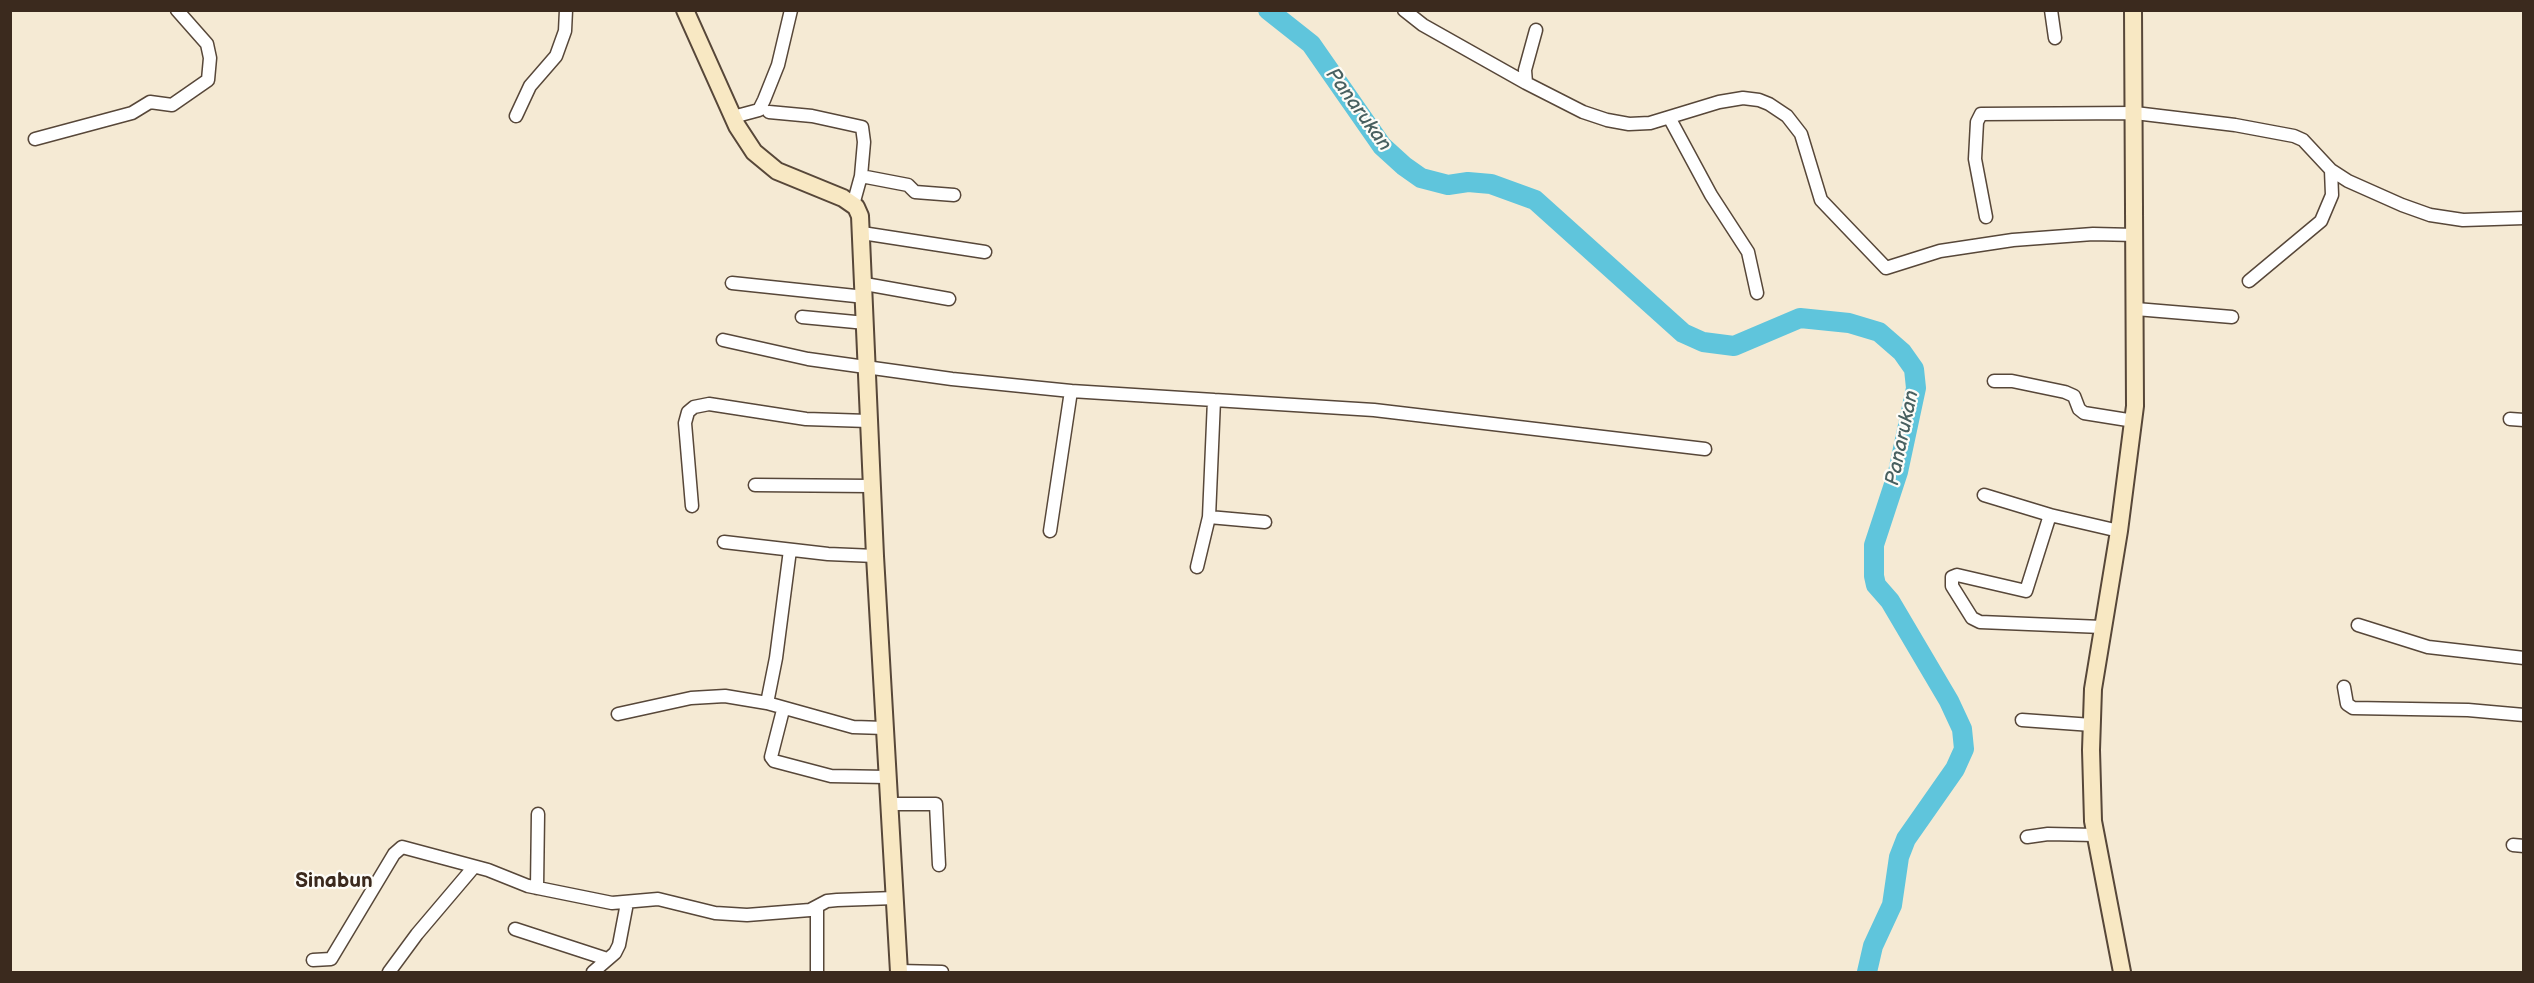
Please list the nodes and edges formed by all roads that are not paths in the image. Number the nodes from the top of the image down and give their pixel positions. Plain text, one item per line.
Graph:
1 (177, 10) edge
2 (566, 10) edge
3 (685, 10) edge
4 (791, 10) edge
5 (1404, 10) edge
6 (2051, 10) edge
7 (2133, 10) edge
8 (1536, 30) dead end
9 (2055, 38) dead end
10 (1526, 83) junction
11 (769, 112) dead end
12 (2135, 113) junction
13 (516, 116) dead end
14 (733, 117) junction
15 (1670, 119) junction
16 (35, 139) dead end
17 (2331, 170) junction
18 (861, 176) junction
19 (954, 195) dead end
20 (853, 205) junction
21 (1986, 217) dead end
22 (2523, 218) edge
23 (862, 233) junction
24 (2135, 235) junction
25 (985, 252) dead end
26 (2249, 281) dead end
27 (732, 283) dead end
28 (865, 290) junction
29 (1757, 293) dead end
30 (949, 299) dead end
31 (2136, 309) junction
32 (802, 317) dead end
33 (2232, 317) dead end
34 (866, 323) junction
35 (723, 340) dead end
36 (868, 368) junction
37 (1994, 381) dead end
38 (1071, 391) junction
39 (1214, 400) junction
40 (2510, 418) dead end
41 (2523, 420) edge
42 (868, 421) junction
43 (2134, 421) junction
44 (1705, 449) dead end
45 (754, 484) dead end
46 (871, 486) junction
47 (1984, 495) dead end
48 (692, 506) dead end
49 (2049, 515) junction
50 (1209, 517) junction
51 (1265, 522) dead end
52 (1050, 531) dead end
53 (2119, 531) junction
54 (724, 542) dead end
55 (790, 550) junction
56 (875, 556) junction
57 (1197, 567) dead end
58 (2358, 625) dead end
59 (2102, 627) junction
60 (2523, 658) edge
61 (2344, 687) dead end
62 (766, 703) junction
63 (783, 710) junction
64 (618, 714) dead end
65 (2523, 715) edge
66 (2022, 720) dead end
67 (2092, 725) junction
68 (885, 728) junction
69 (887, 777) junction
70 (890, 804) junction
71 (538, 814) dead end
72 (2096, 835) junction
73 (2027, 837) dead end
74 (939, 865) dead end
75 (473, 868) junction
76 (537, 888) junction
77 (895, 898) junction
78 (627, 903) junction
79 (817, 908) junction
80 (515, 929) dead end
81 (313, 960) dead end
82 (607, 960) junction
83 (388, 972) edge
84 (592, 972) edge
85 (817, 972) edge
86 (899, 972) edge
87 (942, 972) edge
88 (2122, 972) edge

1 - 16 street
2 - 13 street
3 - 14 street
4 - 14 street
5 - 10 street
6 - 9 street
7 - 12 street
8 - 10 street
10 - 15 street
11 - 18 street
12 - 17 street
12 - 21 street
12 - 24 street
14 - 20 street
15 - 24 street
15 - 29 street
17 - 22 street
17 - 26 street
18 - 19 street
18 - 20 street
20 - 23 street
23 - 25 street
23 - 28 street
24 - 31 street
27 - 28 street
28 - 30 street
28 - 34 street
31 - 33 street
31 - 43 street
32 - 34 street
34 - 36 street
35 - 36 street
36 - 38 street
36 - 42 street
37 - 43 street
38 - 39 street
38 - 52 street
39 - 44 street
39 - 50 street
40 - 41 street
42 - 46 street
42 - 48 street
43 - 53 street
45 - 46 street
46 - 56 street
47 - 49 street
49 - 53 street
49 - 59 street
50 - 51 street
50 - 57 street
53 - 59 street
54 - 55 street
55 - 56 street
55 - 62 street
56 - 68 street
58 - 60 street
59 - 67 street
61 - 65 street
62 - 63 street
62 - 64 street
63 - 68 street
63 - 69 street
66 - 67 street
67 - 72 street
68 - 69 street
69 - 70 street
70 - 74 street
70 - 77 street
71 - 76 street
72 - 73 street
72 - 88 street
75 - 76 street
75 - 81 street
75 - 83 street
76 - 78 street
77 - 79 street
77 - 86 street
78 - 79 street
78 - 82 street
79 - 85 street
80 - 82 street
82 - 84 street
86 - 87 street

